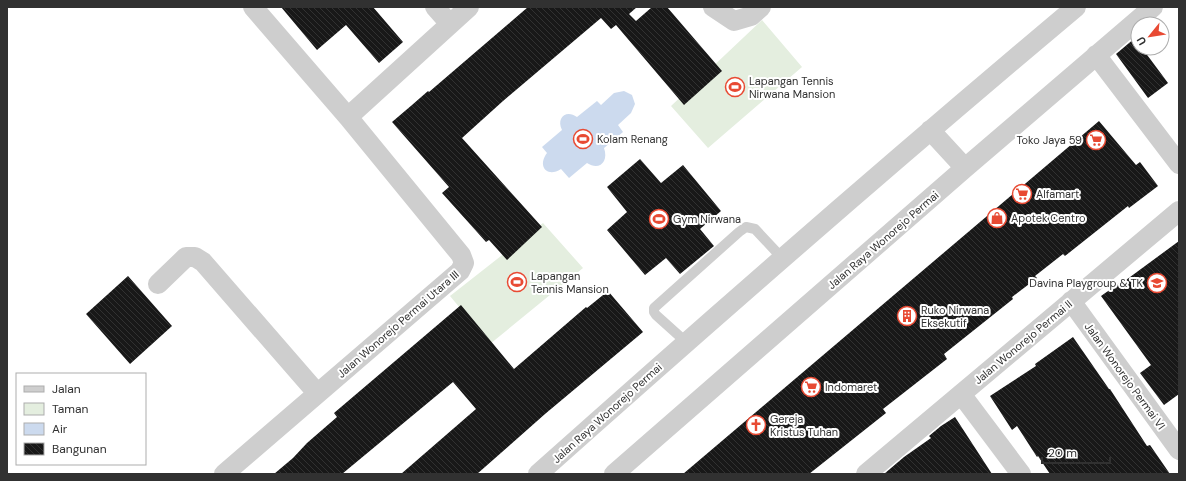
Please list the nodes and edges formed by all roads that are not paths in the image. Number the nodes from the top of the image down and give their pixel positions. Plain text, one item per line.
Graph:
1 (253, 7) edge
2 (435, 7) edge
3 (469, 7) edge
4 (713, 7) edge
5 (761, 7) edge
6 (1076, 7) edge
7 (1153, 7) edge
8 (450, 24) junction
9 (1096, 56) junction
10 (348, 117) junction
11 (930, 130) junction
12 (1179, 164) edge
13 (965, 168) junction
14 (1179, 211) edge
15 (782, 258) junction
16 (158, 284) dead end
17 (1071, 302) junction
18 (686, 342) junction
19 (317, 393) junction
20 (961, 394) junction
21 (1179, 450) edge
22 (224, 474) edge
23 (538, 474) edge
24 (614, 474) edge
25 (866, 474) edge
26 (1021, 474) edge

1 - 10 street, Jalan Wonorejo Permai Utara III
2 - 8 street
3 - 8 street
4 - 5 street
6 - 11 street, Jalan Raya Wonorejo Permai
7 - 9 street, Jalan Raya Wonorejo Permai
8 - 10 street
9 - 12 street
9 - 13 street, Jalan Raya Wonorejo Permai
10 - 19 street, Jalan Wonorejo Permai Utara III
11 - 13 street
11 - 15 street, Jalan Raya Wonorejo Permai
13 - 24 street, Jalan Raya Wonorejo Permai
14 - 17 street, Jalan Wonorejo Permai II
15 - 18 street, Jalan Raya Wonorejo Permai
15 - 18 lane
16 - 19 street
17 - 20 street, Jalan Wonorejo Permai II
17 - 21 street, Jalan Wonorejo Permai VI
18 - 23 street, Jalan Raya Wonorejo Permai
19 - 22 street, Jalan Wonorejo Permai Utara III
20 - 25 street, Jalan Wonorejo Permai II
20 - 26 street

